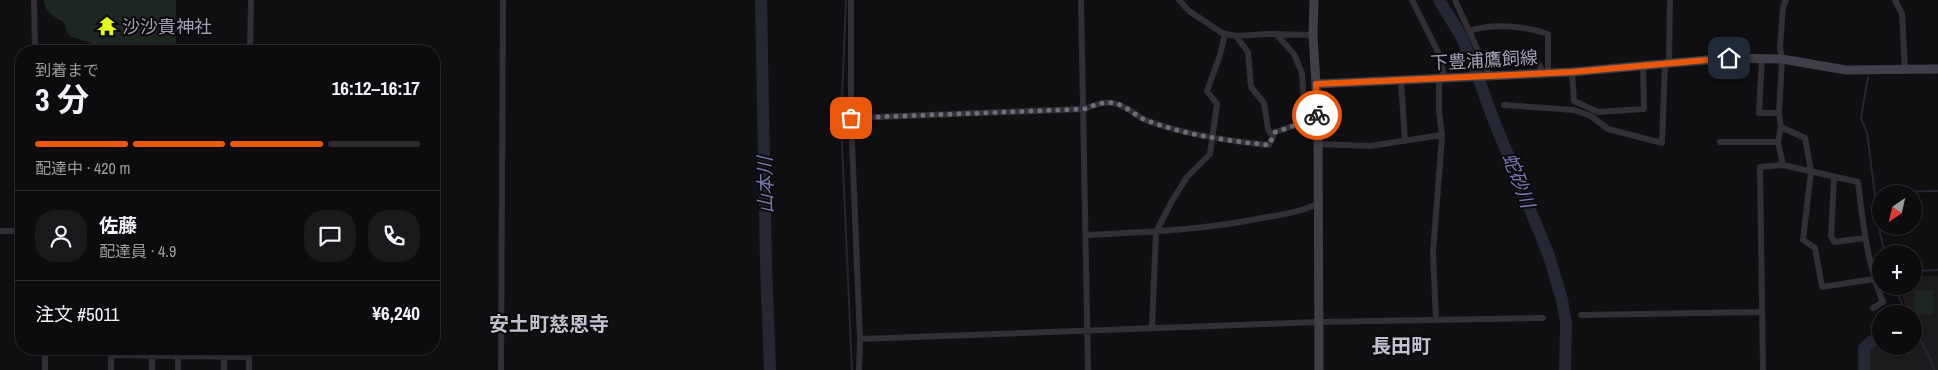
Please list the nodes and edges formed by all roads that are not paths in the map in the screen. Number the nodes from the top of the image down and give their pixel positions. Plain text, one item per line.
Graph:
1 (34, 0) edge
2 (251, 0) edge
3 (503, 0) edge
4 (850, 0) edge
5 (1081, 0) edge
6 (1179, 0) edge
7 (1314, 0) edge
8 (1412, 0) edge
9 (1455, 0) edge
10 (1670, 0) edge
11 (1786, 0) edge
12 (1895, 0) edge
13 (1469, 31) junction
14 (1225, 34) junction
15 (1276, 34) junction
16 (1313, 35) junction
17 (1236, 36) junction
18 (35, 45) edge
19 (250, 45) edge
20 (1516, 56) dead end
21 (1762, 58) junction
22 (1782, 58) junction
23 (1667, 63) junction
24 (1643, 66) junction
25 (1938, 69) edge
26 (1905, 70) junction
27 (1572, 72) junction
28 (1302, 73) junction
29 (1546, 74) junction
30 (1490, 77) junction
31 (1442, 79) junction
32 (1401, 81) junction
33 (1316, 84) junction
34 (1504, 105) dead end
35 (1084, 109) junction
36 (1779, 113) junction
37 (851, 118) junction
38 (1318, 118) junction
39 (1305, 122) junction
40 (1781, 127) junction
41 (1442, 135) junction
42 (1212, 137) junction
43 (1273, 137) junction
44 (1405, 140) junction
45 (1720, 142) dead end
46 (1778, 142) junction
47 (1318, 144) junction
48 (1783, 165) junction
49 (1811, 171) junction
50 (1834, 178) junction
51 (1317, 204) junction
52 (0, 231) edge
53 (15, 231) edge
54 (1156, 232) junction
55 (1087, 235) junction
56 (1865, 238) junction
57 (1872, 270) edge
58 (1872, 279) edge
59 (1880, 295) edge
60 (1878, 305) edge
61 (1762, 312) junction
62 (1581, 315) dead end
63 (1543, 318) dead end
64 (1436, 320) junction
65 (1319, 322) junction
66 (1152, 328) junction
67 (1087, 331) junction
68 (860, 338) junction
69 (45, 355) edge
70 (111, 355) edge
71 (152, 355) edge
72 (178, 355) edge
73 (206, 355) edge
74 (224, 357) junction
75 (249, 357) joint
76 (46, 370) edge
77 (111, 370) edge
78 (152, 370) edge
79 (178, 370) edge
80 (224, 370) edge
81 (249, 370) edge
82 (501, 370) edge
83 (859, 370) edge
84 (1088, 370) edge
85 (1319, 370) edge
86 (1763, 370) edge

1 - 18 street
2 - 19 street
3 - 82 street
4 - 37 street
5 - 35 street
6 - 14 street
7 - 16 main road
8 - 31 street
9 - 13 street
10 - 23 street
11 - 22 street
12 - 26 street
13 - 29 street
13 - 30 street
14 - 17 street
14 - 42 street
15 - 16 street
15 - 17 street
15 - 28 street
16 - 33 main road
17 - 43 street
20 - 29 street
21 - 22 main road, 下豊浦鷹飼線
21 - 23 main road, 下豊浦鷹飼線
21 - 36 street
22 - 26 main road, 下豊浦鷹飼線
22 - 36 street
23 - 24 main road, 下豊浦鷹飼線
23 - 34 street
24 - 27 main road, 下豊浦鷹飼線
24 - 27 street
25 - 26 main road, 下豊浦鷹飼線
27 - 29 main road, 下豊浦鷹飼線
28 - 33 street
28 - 39 street
29 - 30 main road, 下豊浦鷹飼線
30 - 31 main road, 下豊浦鷹飼線
31 - 32 main road, 下豊浦鷹飼線
31 - 41 street
32 - 33 main road, 下豊浦鷹飼線
32 - 44 street
33 - 38 main road
35 - 37 street
35 - 42 street
35 - 55 street
36 - 40 street
37 - 68 street
38 - 39 street
38 - 47 main road
39 - 43 street
40 - 46 street
40 - 49 street
41 - 44 street
41 - 64 street
42 - 43 street
42 - 54 street
44 - 47 street
45 - 46 street
46 - 48 street
47 - 51 main road
48 - 49 street
48 - 61 street
49 - 50 street
49 - 58 street
50 - 56 street
50 - 56 street
51 - 54 street
51 - 65 main road
52 - 53 street
54 - 55 street
54 - 66 street
55 - 67 street
56 - 57 street
59 - 60 street
61 - 62 street
61 - 86 street
63 - 64 street
64 - 65 street
65 - 66 street
65 - 85 main road
66 - 67 street
67 - 68 street
67 - 84 street
68 - 83 street
69 - 76 street
70 - 77 street
71 - 78 street
72 - 79 street
73 - 74 street
74 - 75 street
74 - 80 street
75 - 81 street

